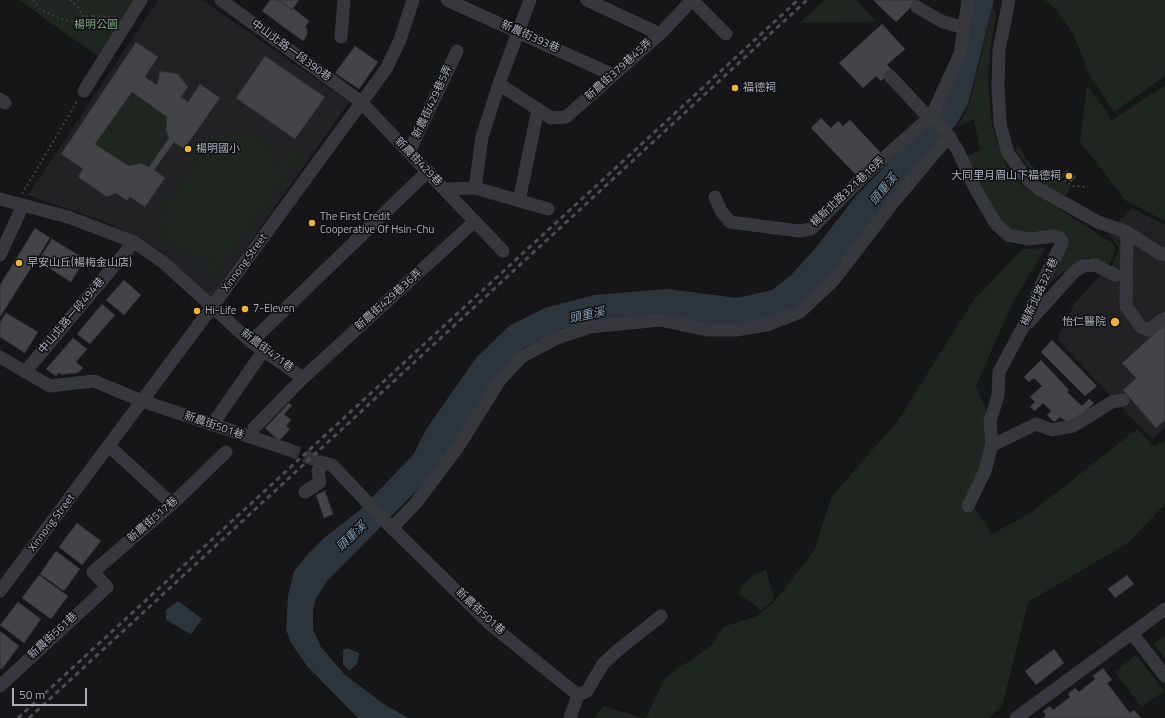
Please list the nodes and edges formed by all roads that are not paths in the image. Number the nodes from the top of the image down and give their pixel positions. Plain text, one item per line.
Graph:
1 (141, 0) edge
2 (221, 0) edge
3 (344, 0) edge
4 (413, 0) edge
5 (447, 0) edge
6 (530, 0) edge
7 (587, 0) edge
8 (692, 0) edge
9 (968, 0) edge
10 (1009, 0) edge
11 (917, 7) dead end
12 (964, 28) junction
13 (518, 32) junction
14 (660, 34) junction
15 (726, 34) dead end
16 (340, 37) dead end
17 (458, 51) dead end
18 (613, 75) junction
19 (890, 76) dead end
20 (499, 84) junction
21 (84, 91) road end
22 (361, 102) junction
23 (538, 109) junction
24 (931, 116) junction
25 (949, 136) junction
26 (409, 152) junction
27 (428, 171) junction
28 (475, 188) junction
29 (445, 189) junction
30 (715, 197) dead end
31 (0, 199) edge
32 (519, 201) junction
33 (20, 204) junction
34 (548, 208) dead end
35 (474, 222) junction
36 (1127, 232) junction
37 (134, 242) junction
38 (503, 251) dead end
39 (0, 255) edge
40 (1165, 255) edge
41 (1115, 275) dead end
42 (212, 307) junction
43 (1165, 318) edge
44 (1023, 327) junction
45 (251, 342) junction
46 (264, 350) junction
47 (0, 357) edge
48 (25, 372) junction
49 (303, 378) junction
50 (1123, 400) dead end
51 (142, 401) junction
52 (212, 425) junction
53 (254, 428) dead end
54 (109, 446) junction
55 (992, 446) junction
56 (287, 449) tunnel mouth
57 (226, 452) dead end
58 (305, 492) dead end
59 (172, 504) junction
60 (968, 506) dead end
61 (389, 526) junction
62 (2, 583) edge
63 (107, 587) joint
64 (1165, 609) edge
65 (661, 616) dead end
66 (1132, 633) junction
67 (1165, 676) edge
68 (0, 686) edge
69 (578, 695) junction
70 (570, 718) edge
71 (1016, 718) edge

1 - 21 street
2 - 22 street, 中山北路一段390巷
3 - 16 street
4 - 22 street, Xinnong Street
5 - 13 street, 新農街393巷
6 - 13 street
7 - 14 street
8 - 14 street, 新農街379巷45弄
8 - 15 street
9 - 12 street
10 - 36 street
11 - 12 street
12 - 24 street
13 - 18 street, 新農街393巷
13 - 20 street
14 - 18 street, 新農街379巷45弄
17 - 26 street, 新農街429巷5弄
18 - 23 street, 新農街379巷45弄
19 - 24 street
20 - 23 street, 新農街379巷45弄
20 - 28 street
22 - 26 street, 新農街429巷
22 - 42 street, Xinnong Street
23 - 32 street
24 - 25 street
24 - 30 street, 楊新北路321巷18弄
25 - 44 street, 楊新北路321巷
25 - 61 street
26 - 27 street, 新農街429巷
27 - 29 street, 新農街429巷
27 - 45 street
28 - 29 street
28 - 32 street
29 - 35 street, 新農街429巷
31 - 33 street
32 - 34 street
33 - 37 street
33 - 39 street
35 - 38 street, 新農街429巷
35 - 49 street, 新農街429巷36弄
36 - 40 street
36 - 43 street
37 - 42 street
37 - 48 street, 中山北路一段494巷
41 - 44 street
42 - 45 street, 新農街471巷
42 - 51 street, Xinnong Street
44 - 55 street, 楊新北路321巷
45 - 46 street, 新農街471巷
46 - 49 street, 新農街471巷
46 - 52 street
47 - 48 street, 新農街501巷
48 - 51 street, 新農街501巷
49 - 53 street, 新農街429巷36弄
50 - 55 street
51 - 52 street, 新農街501巷
51 - 54 street, Xinnong Street
52 - 56 street, 新農街501巷
54 - 59 street
54 - 62 street, Xinnong Street
55 - 60 street, 楊新北路321巷
57 - 59 street, 新農街517巷
58 - 61 street, 新農街501巷
59 - 63 street, 新農街517巷
61 - 69 street, 新農街501巷
63 - 68 street, 新農街561巷
64 - 66 street
65 - 69 street
66 - 67 street
66 - 71 street
69 - 70 street

